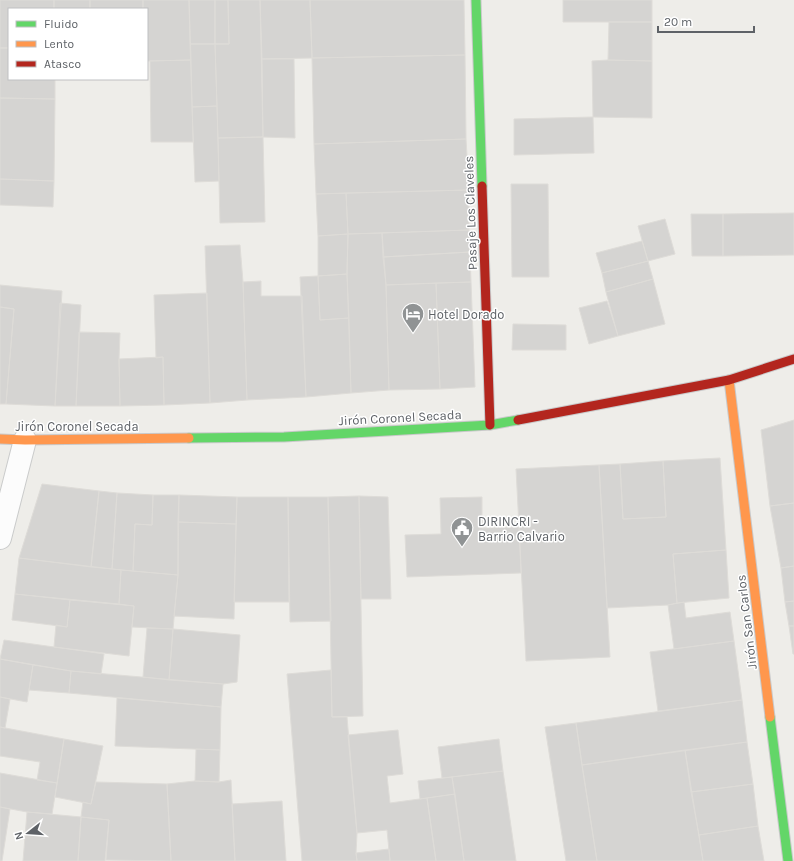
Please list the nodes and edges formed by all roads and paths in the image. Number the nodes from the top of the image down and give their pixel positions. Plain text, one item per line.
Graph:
1 (476, 0) edge
2 (794, 359) edge
3 (729, 380) junction
4 (490, 426) junction
5 (0, 439) edge
6 (25, 440) junction
7 (0, 538) edge
8 (788, 861) edge

1 - 4 street, Pasaje Los Claveles
2 - 3 street, Jirón Coronel Secada
3 - 4 street, Jirón Coronel Secada
3 - 8 street, Jirón San Carlos
4 - 6 street, Jirón Coronel Secada
5 - 6 street, Jirón Coronel Secada
6 - 7 street

